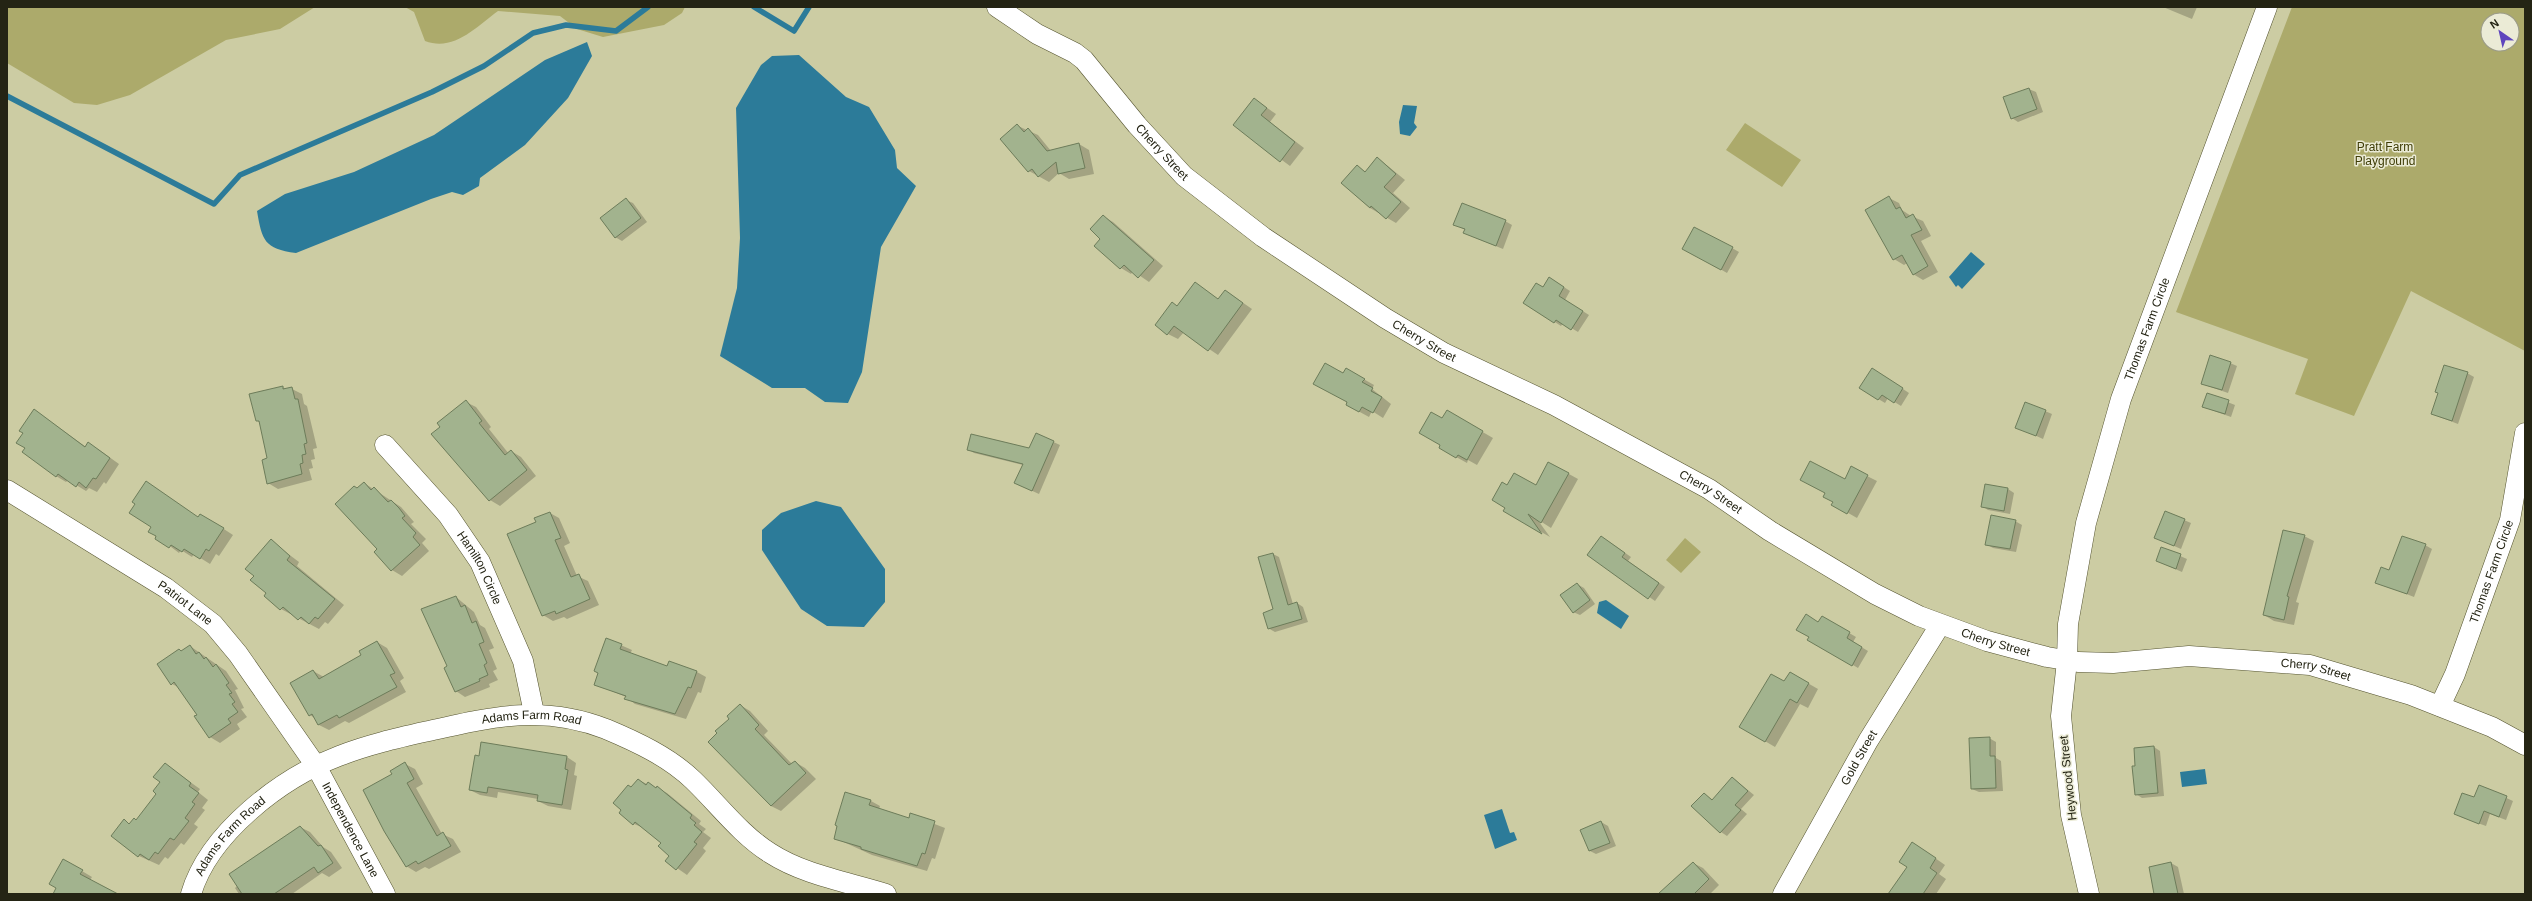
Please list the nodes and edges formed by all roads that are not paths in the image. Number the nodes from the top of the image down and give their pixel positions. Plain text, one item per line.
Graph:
1 (996, 7) edge
2 (2267, 7) edge
3 (2525, 433) edge
4 (385, 445) dead end
5 (7, 490) edge
6 (1940, 625) junction
7 (2067, 661) junction
8 (2440, 706) junction
9 (534, 713) junction
10 (2525, 744) edge
11 (316, 766) junction
12 (191, 894) edge
13 (384, 894) edge
14 (886, 894) edge
15 (1783, 894) edge
16 (2089, 894) edge

1 - 6 street, Cherry Street
2 - 7 street, Thomas Farm Circle
3 - 8 street, Thomas Farm Circle
4 - 9 street, Hamilton Circle
5 - 11 street, Patriot Lane
6 - 7 street, Cherry Street
6 - 15 street, Gold Street
7 - 8 street, Cherry Street
7 - 16 street, Heywood Street
8 - 10 street, Cherry Street
9 - 11 street, Adams Farm Road
9 - 14 street, Adams Farm Road
11 - 12 street, Adams Farm Road
11 - 13 street, Independence Lane

